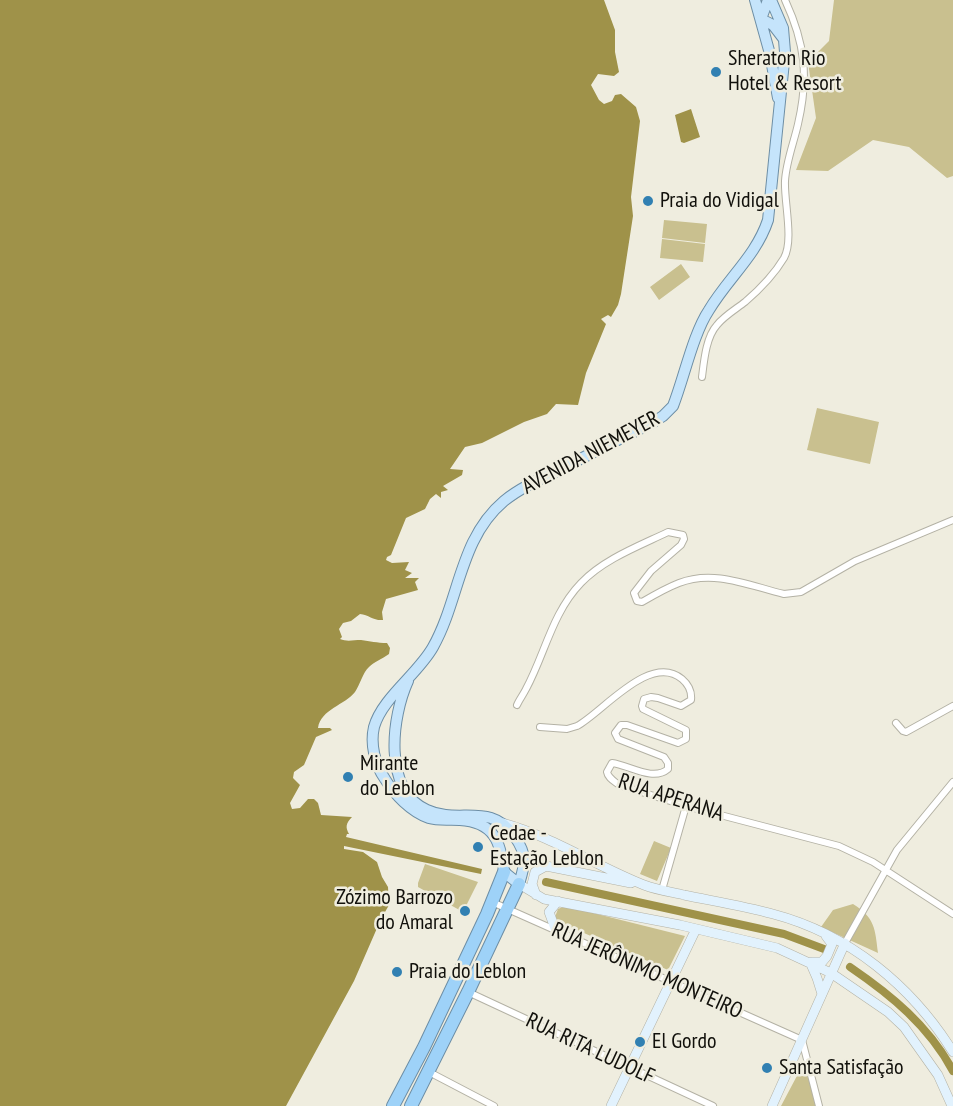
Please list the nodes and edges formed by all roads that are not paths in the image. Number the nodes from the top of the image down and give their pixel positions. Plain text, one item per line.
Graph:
1 (755, 0) edge
2 (770, 0) edge
3 (785, 0) edge
4 (761, 19) junction
5 (785, 40) junction
6 (780, 113) junction
7 (702, 377) dead end
8 (953, 520) edge
9 (408, 681) junction
10 (517, 705) dead end
11 (953, 706) edge
12 (896, 723) dead end
13 (540, 727) dead end
14 (373, 735) junction
15 (394, 737) junction
16 (953, 782) edge
17 (686, 806) junction
18 (502, 822) junction
19 (885, 870) junction
20 (504, 872) junction
21 (519, 884) junction
22 (645, 885) junction
23 (662, 890) junction
24 (536, 896) junction
25 (558, 901) junction
26 (492, 902) junction
27 (508, 908) junction
28 (953, 914) edge
29 (696, 929) junction
30 (556, 930) junction
31 (825, 934) junction
32 (845, 943) junction
33 (810, 962) junction
34 (831, 973) junction
35 (670, 982) junction
36 (468, 992) junction
37 (822, 994) junction
38 (802, 1040) junction
39 (953, 1052) edge
40 (629, 1068) junction
41 (429, 1072) junction
42 (393, 1106) edge
43 (411, 1106) edge
44 (494, 1106) edge
45 (611, 1106) edge
46 (713, 1106) edge
47 (772, 1106) edge
48 (819, 1106) edge
49 (952, 1106) edge

1 - 4 main road, AVENIDA NIEMEYER
2 - 4 main road
2 - 5 main road, AVENIDA NIEMEYER
3 - 7 street
4 - 5 main road
4 - 6 main road, AVENIDA NIEMEYER
5 - 6 main road, AVENIDA NIEMEYER
6 - 9 main road, AVENIDA NIEMEYER
8 - 10 street
9 - 14 main road, AVENIDA NIEMEYER
9 - 15 main road, AVENIDA NIEMEYER
11 - 12 street
13 - 17 street, RUA APERANA
14 - 15 main road
14 - 20 main road
15 - 18 main road, AVENIDA NIEMEYER
16 - 19 street
17 - 19 street, RUA APERANA
17 - 23 street
18 - 21 main road
18 - 22 main road
19 - 28 street, RUA APERANA
19 - 32 street
20 - 21 main road
20 - 26 highway
21 - 24 main road
21 - 27 highway
22 - 23 main road
22 - 24 main road
23 - 31 main road
24 - 25 main road
25 - 29 main road
25 - 30 main road
26 - 27 street, RUA JERÔNIMO MONTEIRO
26 - 42 highway
27 - 30 street, RUA JERÔNIMO MONTEIRO
27 - 36 highway
29 - 33 main road
29 - 35 main road
30 - 35 street, RUA JERÔNIMO MONTEIRO
31 - 32 main road
31 - 33 main road
32 - 34 main road
32 - 39 main road
33 - 34 main road
33 - 37 main road
34 - 37 main road
34 - 49 main road
35 - 38 street, RUA JERÔNIMO MONTEIRO
35 - 40 main road
36 - 40 street, RUA RITA LUDOLF
36 - 41 highway
37 - 38 main road
38 - 47 main road
38 - 48 street
40 - 45 main road
40 - 46 street, RUA RITA LUDOLF
41 - 43 highway
41 - 44 street

